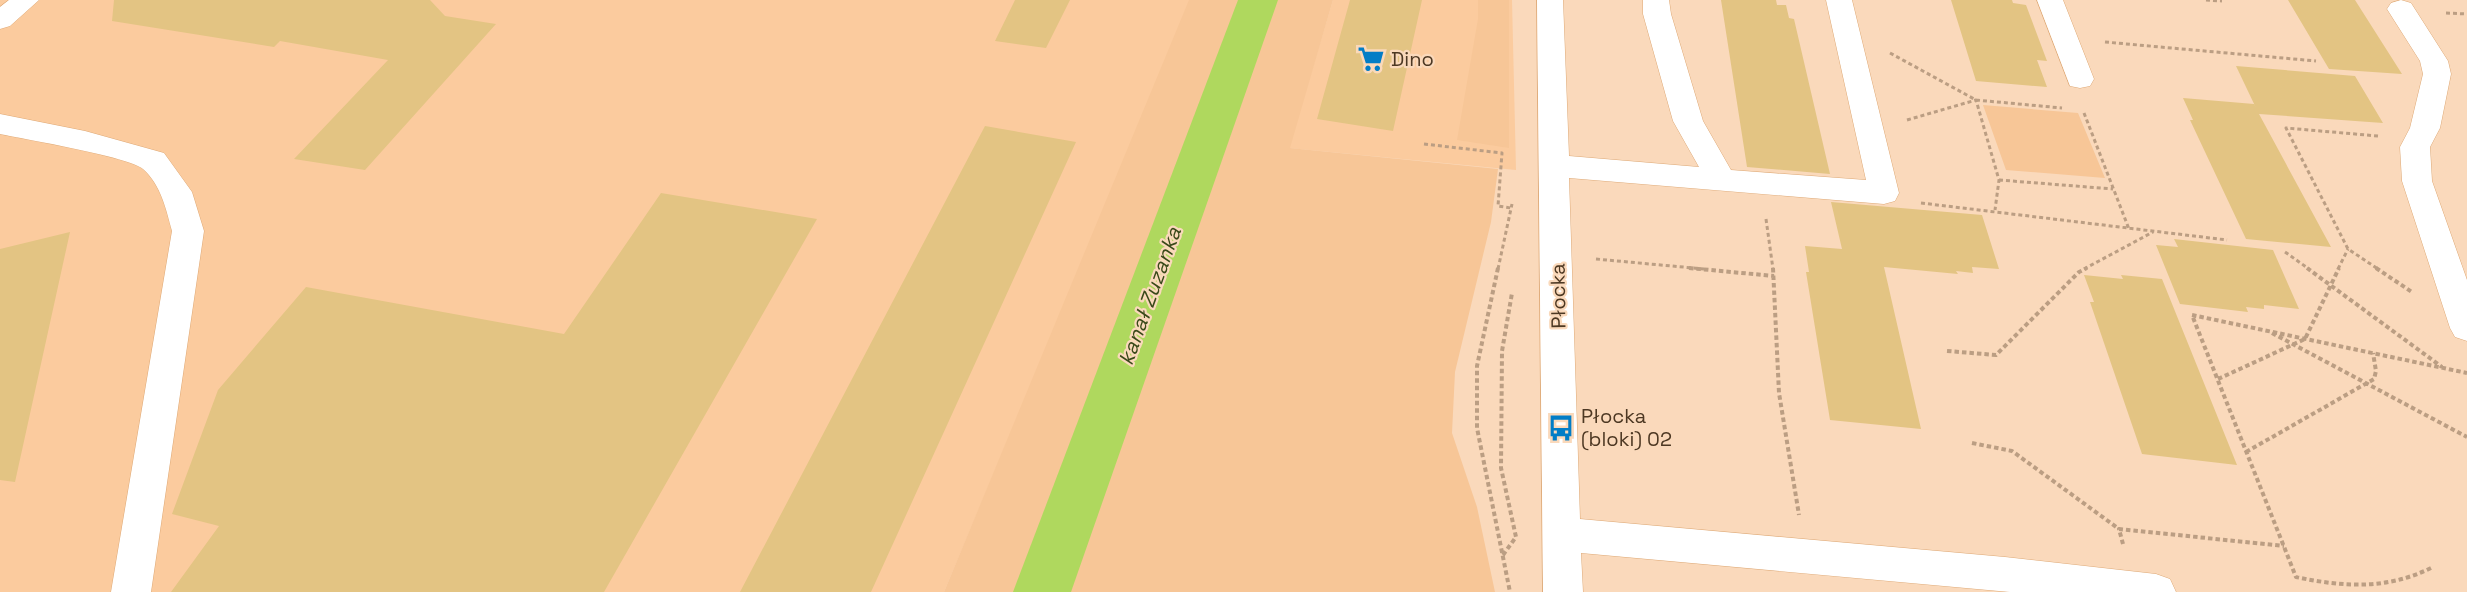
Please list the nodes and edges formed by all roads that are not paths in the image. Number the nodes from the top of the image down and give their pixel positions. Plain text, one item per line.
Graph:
1 (26, 0) edge
2 (1550, 0) edge
3 (1656, 0) edge
4 (1839, 0) edge
5 (2050, 0) edge
6 (2401, 9) dead end
7 (0, 20) edge
8 (2080, 80) road end
9 (0, 124) edge
10 (1555, 166) junction
11 (1721, 179) junction
12 (2454, 255) edge
13 (2467, 328) edge
14 (1561, 534) junction
15 (131, 592) edge
16 (1563, 592) edge
17 (2156, 592) edge

1 - 7 street
2 - 10 street, Płocka
3 - 11 street
4 - 11 street
5 - 8 street
6 - 12 street
9 - 15 street
10 - 11 street
10 - 14 street, Płocka
12 - 13 street
14 - 16 street, Płocka
14 - 17 street

